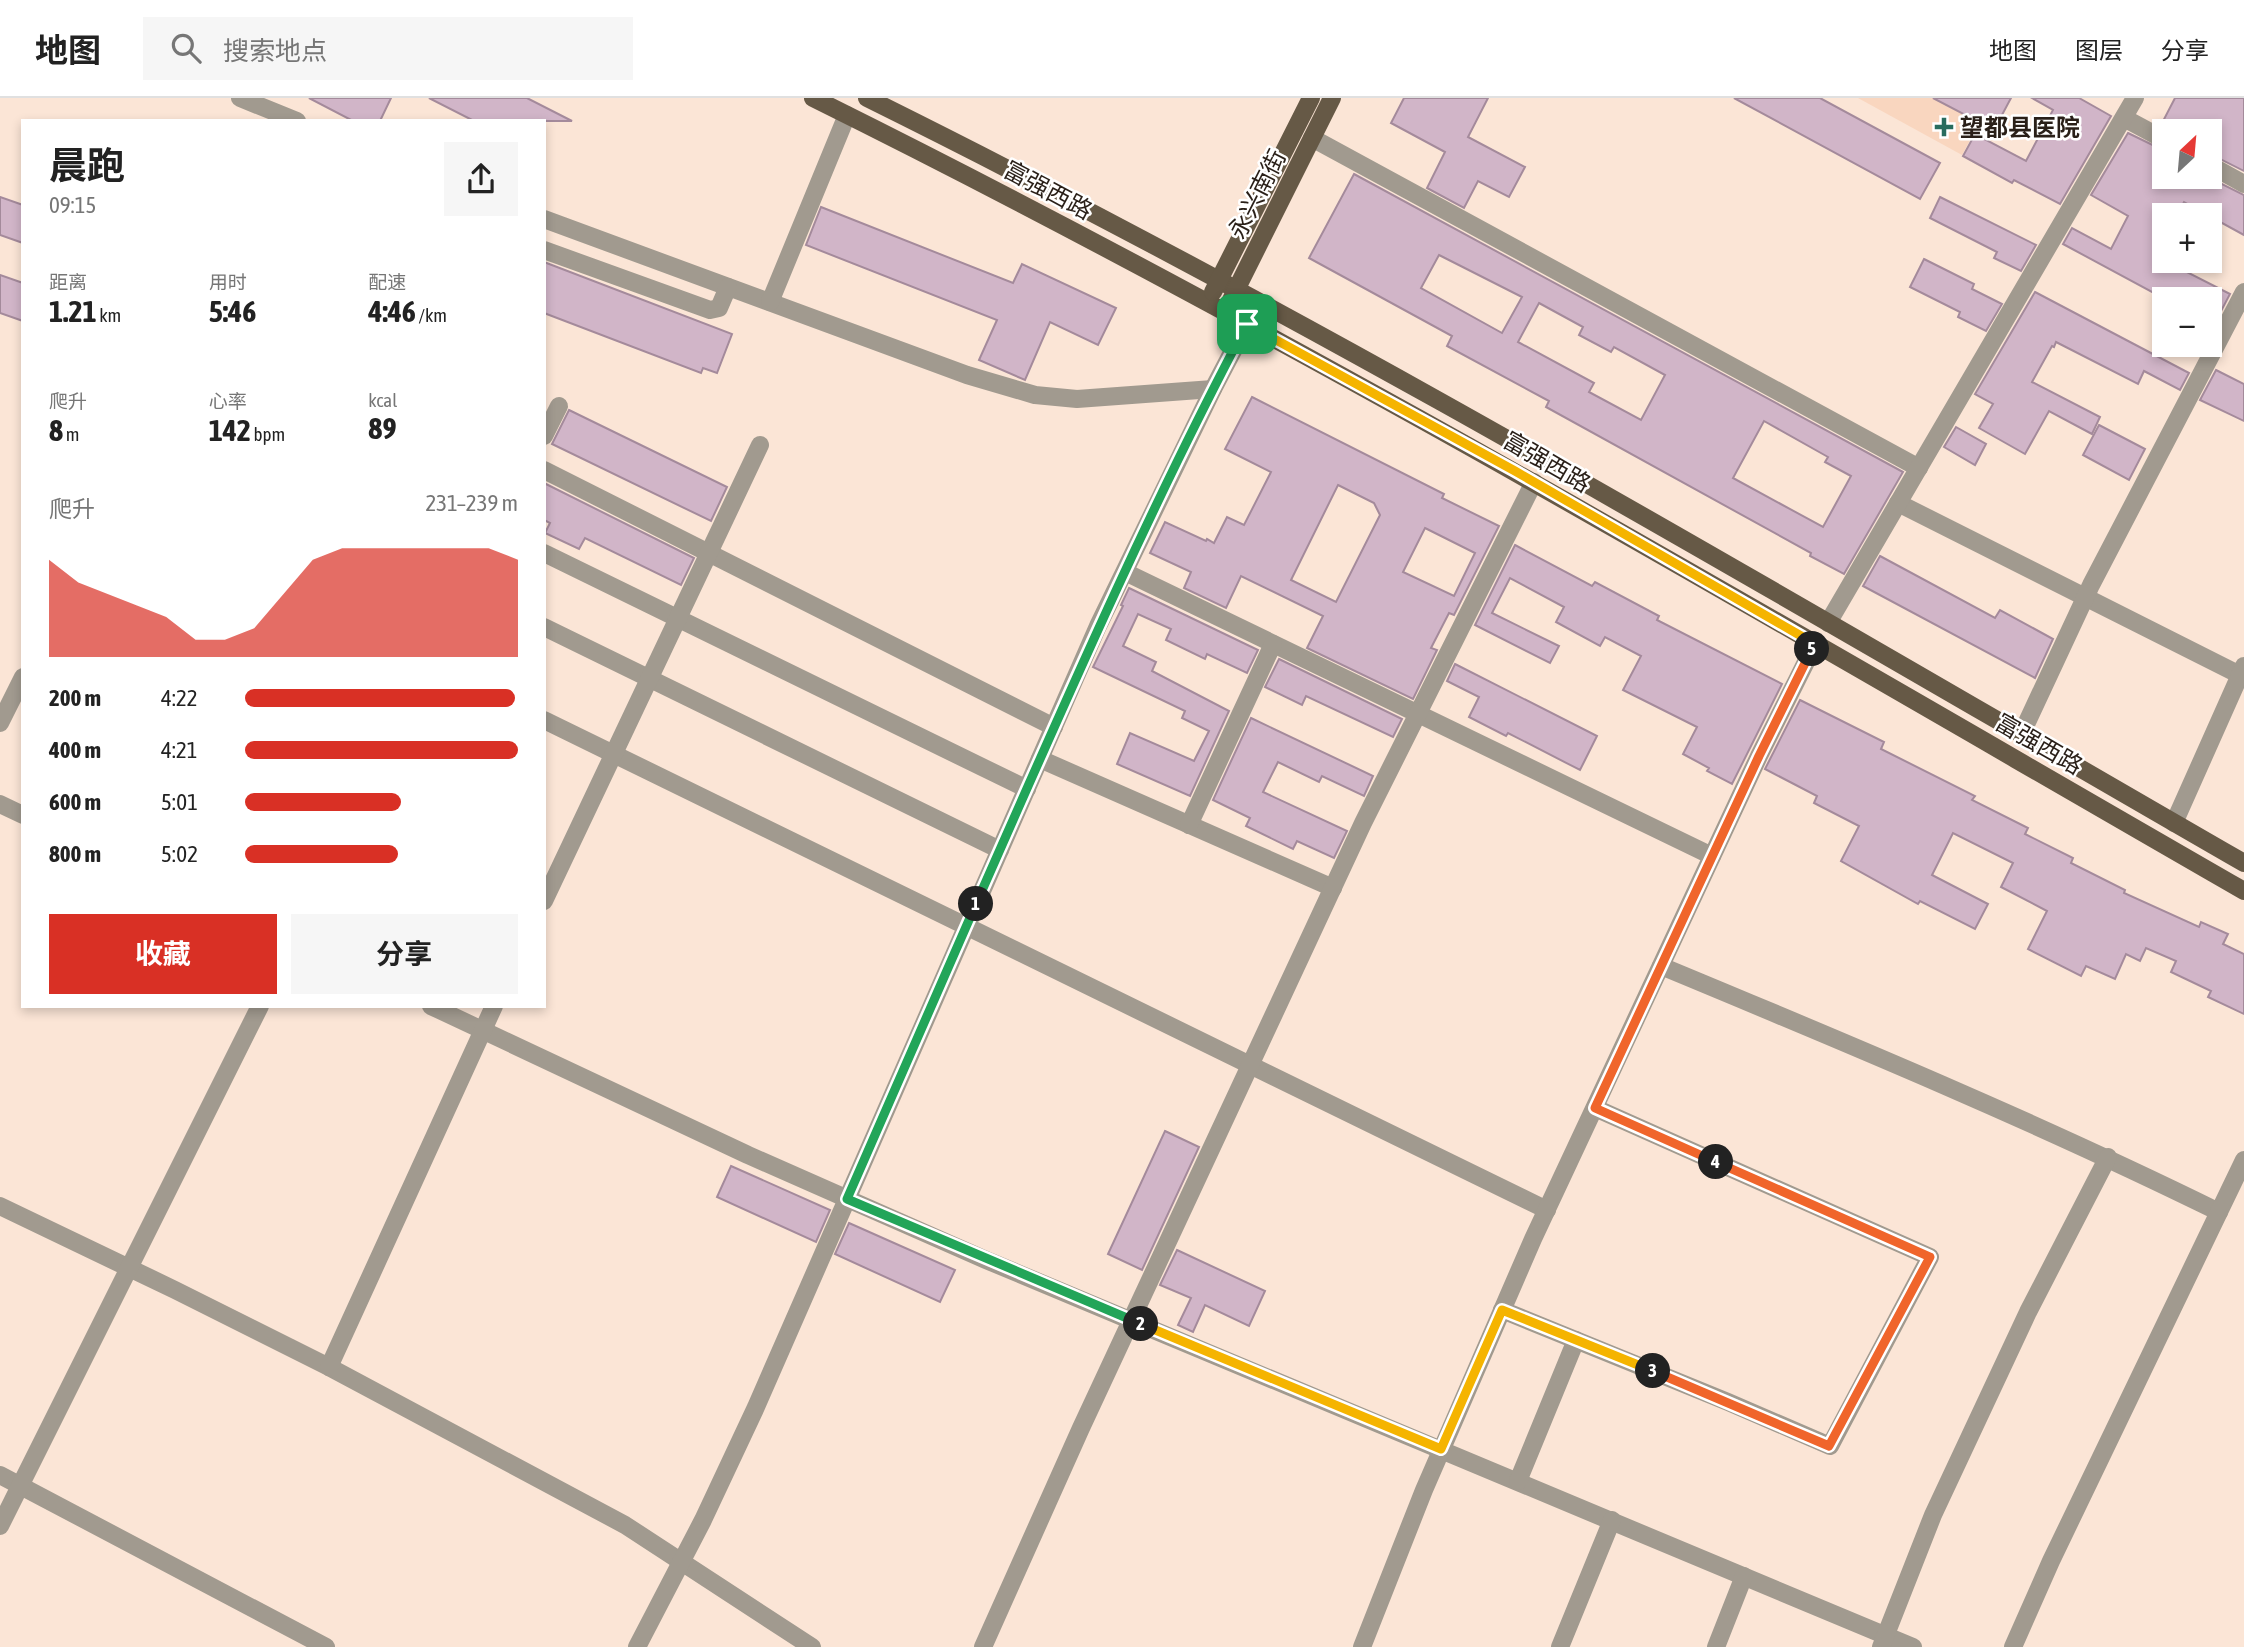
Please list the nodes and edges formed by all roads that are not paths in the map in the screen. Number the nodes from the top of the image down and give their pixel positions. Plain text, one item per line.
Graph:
1 (240, 98) edge
2 (813, 98) edge
3 (869, 98) edge
4 (1311, 98) edge
5 (1332, 98) edge
6 (2135, 98) edge
7 (847, 115) junction
8 (2124, 118) junction
9 (292, 119) edge
10 (2152, 133) edge
11 (1312, 138) junction
12 (2222, 172) edge
13 (2244, 184) edge
14 (546, 220) edge
15 (546, 251) edge
16 (1219, 282) junction
17 (727, 287) junction
18 (1236, 291) junction
19 (2244, 292) edge
20 (770, 302) junction
21 (1208, 303) junction
22 (1225, 312) junction
23 (1247, 324) junction
24 (1213, 389) junction
25 (559, 406) dead end
26 (546, 432) edge
27 (760, 445) dead end
28 (1919, 468) junction
29 (546, 471) edge
30 (1534, 482) junction
31 (1898, 503) junction
32 (709, 553) junction
33 (546, 554) edge
34 (1125, 572) junction
35 (2085, 597) junction
36 (678, 618) junction
37 (1828, 624) junction
38 (546, 628) edge
39 (1273, 644) junction
40 (1815, 644) junction
41 (2243, 673) edge
42 (649, 678) junction
43 (21, 681) edge
44 (1418, 714) junction
45 (546, 721) edge
46 (0, 723) edge
47 (1054, 727) junction
48 (2021, 734) junction
49 (614, 754) junction
50 (1040, 760) junction
51 (1027, 789) junction
52 (0, 804) edge
53 (21, 814) edge
54 (2174, 823) junction
55 (1189, 825) junction
56 (1000, 850) junction
57 (1712, 856) junction
58 (2244, 863) edge
59 (1333, 888) junction
60 (2244, 891) edge
61 (546, 897) edge
62 (967, 926) junction
63 (1661, 966) junction
64 (259, 1008) edge
65 (435, 1008) edge
66 (493, 1008) edge
67 (483, 1030) junction
68 (1251, 1065) junction
69 (1595, 1108) junction
70 (2108, 1157) junction
71 (2244, 1160) edge
72 (847, 1199) junction
73 (0, 1206) edge
74 (1547, 1210) junction
75 (2219, 1212) junction
76 (129, 1268) junction
77 (1502, 1310) junction
78 (1132, 1320) junction
79 (1576, 1340) junction
80 (329, 1367) junction
81 (1441, 1449) junction
82 (0, 1475) edge
83 (1518, 1481) junction
84 (20, 1486) junction
85 (1612, 1520) junction
86 (0, 1526) edge
87 (681, 1562) junction
88 (1744, 1576) junction
89 (1883, 1641) edge
90 (326, 1647) edge
91 (637, 1647) edge
92 (812, 1647) edge
93 (983, 1647) edge
94 (1362, 1647) edge
95 (1560, 1647) edge
96 (1716, 1647) edge
97 (1913, 1647) edge
98 (2013, 1647) edge

1 - 9 street
2 - 7 main road, 富强西路
3 - 16 main road, 富强西路
4 - 16 main road, 永兴南街
5 - 11 main road, 永兴南街
6 - 8 street
7 - 20 street
7 - 21 main road, 富强西路
8 - 10 street
8 - 28 street
11 - 18 main road, 永兴南街
11 - 28 street
12 - 13 street
14 - 17 street
15 - 17 street
16 - 18 main road, 富强西路
16 - 21 main road, 永兴南街
17 - 20 street
18 - 22 main road, 永兴南街
18 - 37 main road, 富强西路
19 - 35 street
20 - 24 street
21 - 22 main road, 富强西路
22 - 23 main road, 富强西路
23 - 24 street
23 - 30 main road, 富强西路
24 - 34 street
25 - 26 street
27 - 32 street
28 - 31 street
29 - 32 street
30 - 40 main road, 富强西路
30 - 44 street
31 - 35 street
31 - 37 street
32 - 36 street
32 - 47 street
33 - 36 street
34 - 39 street
34 - 47 street
35 - 41 street
35 - 48 street
36 - 42 street
36 - 51 street
37 - 48 main road, 富强西路
38 - 42 street
39 - 44 street
39 - 55 street
40 - 57 street
40 - 60 main road, 富强西路
41 - 54 street
42 - 49 street
42 - 56 street
43 - 46 street
44 - 57 street
44 - 59 street
45 - 49 street
47 - 50 street
48 - 54 main road, 富强西路
49 - 61 street
49 - 62 street
50 - 51 street
50 - 55 street
51 - 56 street
52 - 53 street
54 - 58 main road, 富强西路
55 - 59 street
56 - 62 street
57 - 63 street
59 - 68 street
62 - 68 street
62 - 72 street
63 - 69 street
63 - 70 street
64 - 76 street
65 - 67 street
66 - 67 street
67 - 72 street
67 - 80 street
68 - 74 street
68 - 78 street
69 - 74 street
69 - 79 street
70 - 75 street
70 - 89 street
71 - 75 street
72 - 78 street
72 - 87 street
73 - 76 street
74 - 77 street
75 - 98 street
76 - 80 street
76 - 84 street
77 - 79 street
77 - 81 street
78 - 81 street
78 - 93 street
79 - 83 street
80 - 87 street
81 - 83 street
81 - 94 street
82 - 84 street
83 - 85 street
84 - 86 street
84 - 90 street
85 - 88 street
85 - 95 street
87 - 91 street
87 - 92 street
88 - 89 street
88 - 96 street
89 - 97 street

